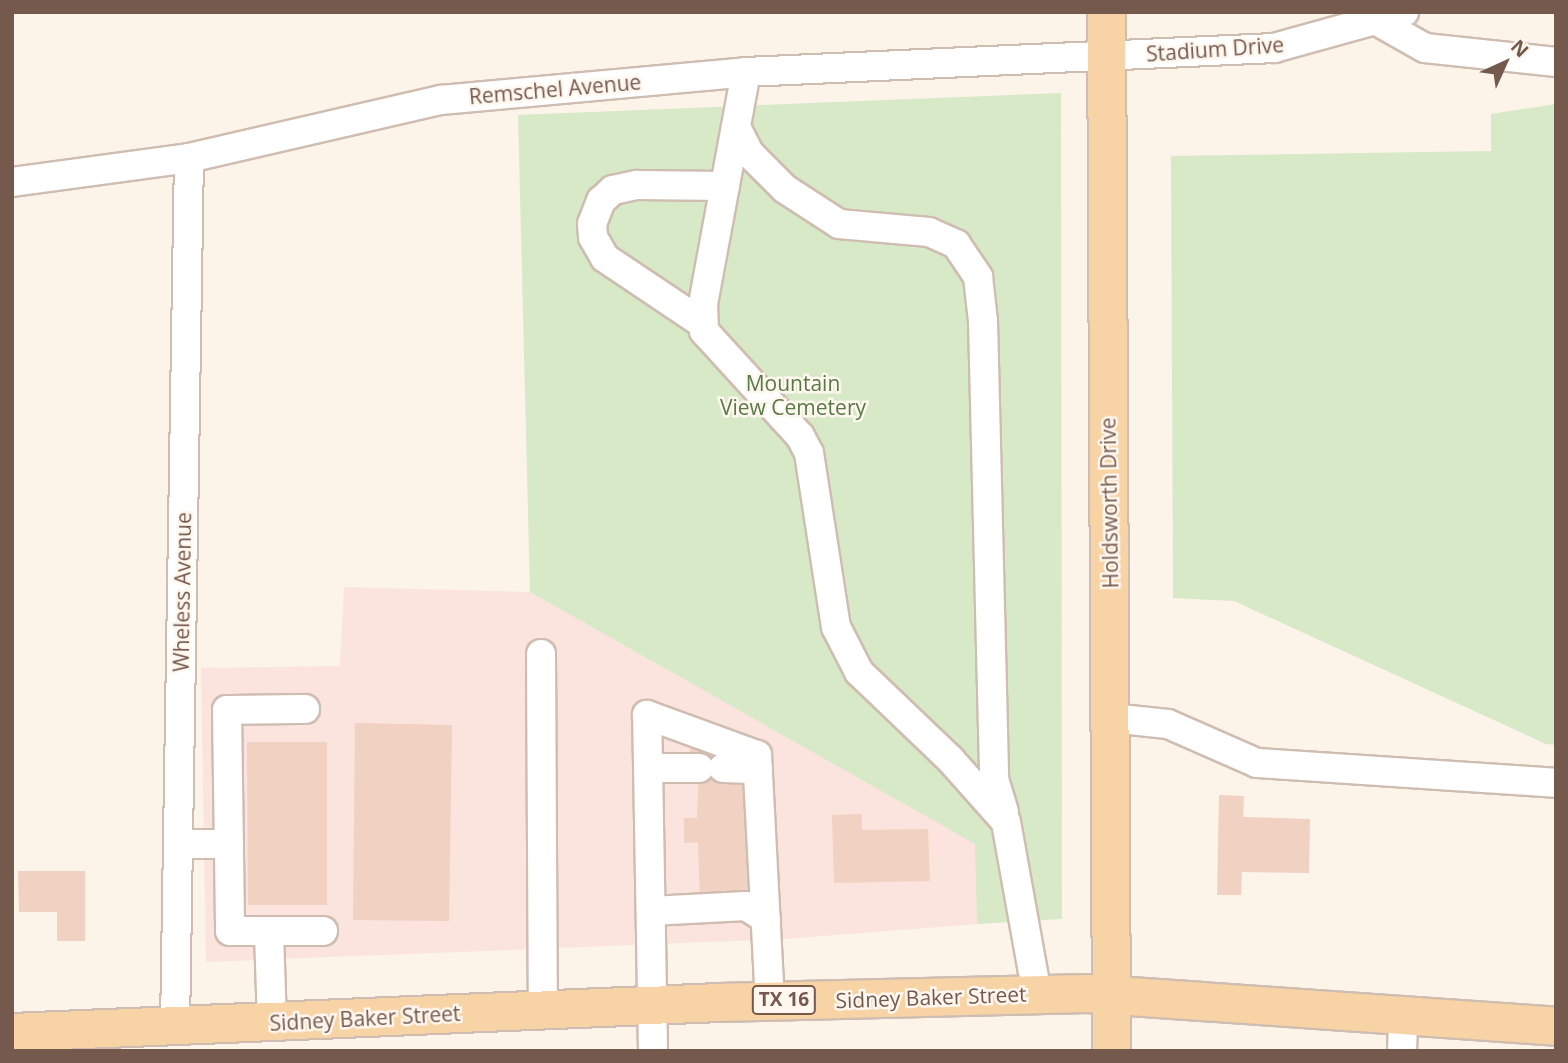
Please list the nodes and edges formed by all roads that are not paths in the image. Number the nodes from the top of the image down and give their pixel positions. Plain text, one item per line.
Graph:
1 (1106, 12) edge
2 (1404, 12) edge
3 (1377, 21) junction
4 (1106, 56) junction
5 (1556, 62) edge
6 (746, 72) junction
7 (736, 127) junction
8 (189, 158) junction
9 (12, 182) edge
10 (725, 186) junction
11 (702, 323) junction
12 (541, 654) dead end
13 (305, 709) dead end
14 (1111, 718) junction
15 (648, 768) junction
16 (758, 769) junction
17 (1556, 783) edge
18 (1006, 822) junction
19 (178, 844) junction
20 (229, 844) junction
21 (651, 911) junction
22 (766, 919) junction
23 (323, 931) dead end
24 (269, 933) junction
25 (1037, 994) junction
26 (1111, 994) junction
27 (770, 1001) junction
28 (653, 1006) junction
29 (543, 1010) junction
30 (272, 1023) junction
31 (175, 1027) junction
32 (1556, 1027) edge
33 (12, 1032) edge
34 (1403, 1033) edge
35 (84, 1041) edge
36 (653, 1051) edge
37 (1111, 1051) edge

1 - 4 main road, Holdsworth Drive
2 - 3 street, Stadium Drive
3 - 4 street, Stadium Drive
3 - 5 street
4 - 6 street, Remschel Avenue
4 - 14 main road, Holdsworth Drive
6 - 7 street
6 - 8 street, Remschel Avenue
7 - 10 street
7 - 18 street
8 - 9 street, Remschel Avenue
8 - 19 street, Wheless Avenue
10 - 11 street
10 - 11 street
11 - 18 street
12 - 29 street
13 - 20 street
14 - 17 street
14 - 26 main road, Holdsworth Drive
15 - 16 street
15 - 16 street
15 - 21 street
16 - 22 street
18 - 25 street
19 - 20 street
19 - 31 street, Wheless Avenue
20 - 24 street
21 - 22 street
21 - 28 street
22 - 27 street
23 - 24 street
24 - 30 street
25 - 26 main road, Sidney Baker Street / TX 16
25 - 27 main road, Sidney Baker Street / TX 16
26 - 34 main road, Sidney Baker Street / TX 16
26 - 37 main road, Holdsworth Drive
27 - 28 main road, Sidney Baker Street / TX 16
28 - 29 main road, Sidney Baker Street / TX 16
28 - 36 street
29 - 30 main road, Sidney Baker Street / TX 16
30 - 31 main road, Sidney Baker Street / TX 16
31 - 35 main road, Sidney Baker Street / TX 16
32 - 34 main road, Sidney Baker Street / TX 16
33 - 35 main road, Sidney Baker Street / TX 16

